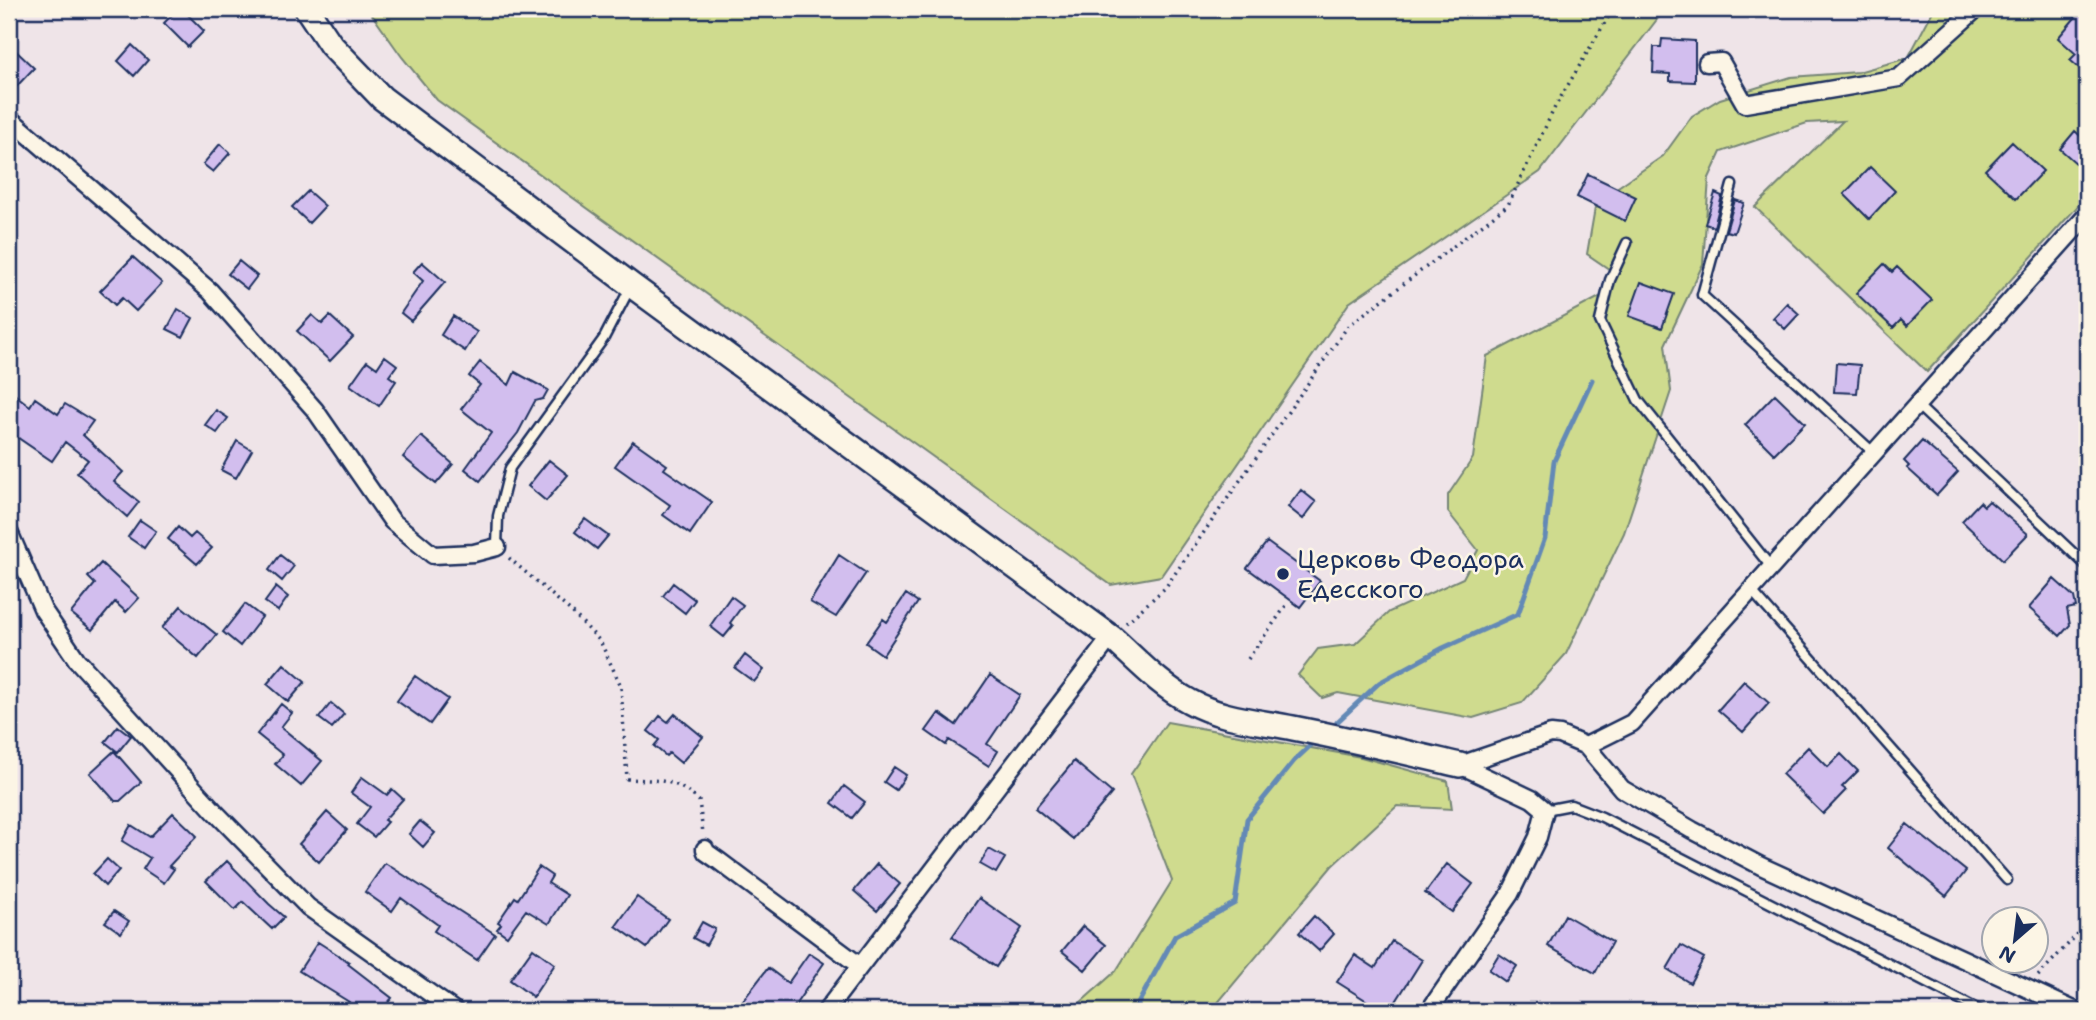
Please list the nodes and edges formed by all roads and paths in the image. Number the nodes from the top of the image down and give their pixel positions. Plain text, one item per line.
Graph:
1 (307, 9) edge
2 (1614, 9) edge
3 (1976, 9) edge
4 (1707, 63) dead end
5 (9, 118) edge
6 (1732, 186) dead end
7 (2087, 215) edge
8 (1626, 243) dead end
9 (631, 285) junction
10 (1917, 405) junction
11 (1874, 453) junction
12 (9, 532) edge
13 (497, 547) junction
14 (2087, 566) edge
15 (1771, 567) junction
16 (1751, 590) junction
17 (1289, 603) dead end
18 (1111, 637) junction
19 (1248, 659) dead end
20 (1587, 746) junction
21 (1460, 765) junction
22 (1545, 810) junction
23 (705, 849) joint
24 (2007, 880) dead end
25 (2087, 924) edge
26 (860, 966) junction
27 (2027, 987) junction
28 (455, 1011) edge
29 (826, 1011) edge
30 (1429, 1011) edge
31 (1981, 1011) edge
32 (2076, 1011) edge

1 - 9 street
2 - 18 path
3 - 4 street
5 - 13 street
6 - 11 lane
7 - 10 street
8 - 15 lane
9 - 13 lane
9 - 18 street
10 - 11 street
10 - 14 lane
11 - 15 street
12 - 28 street
13 - 23 path
15 - 16 street
16 - 20 street
16 - 24 lane
17 - 19 path
18 - 21 street
18 - 26 street
20 - 21 street
20 - 27 street
21 - 22 street
22 - 30 street
22 - 31 lane
23 - 26 street
25 - 27 path
26 - 29 street
27 - 32 street

